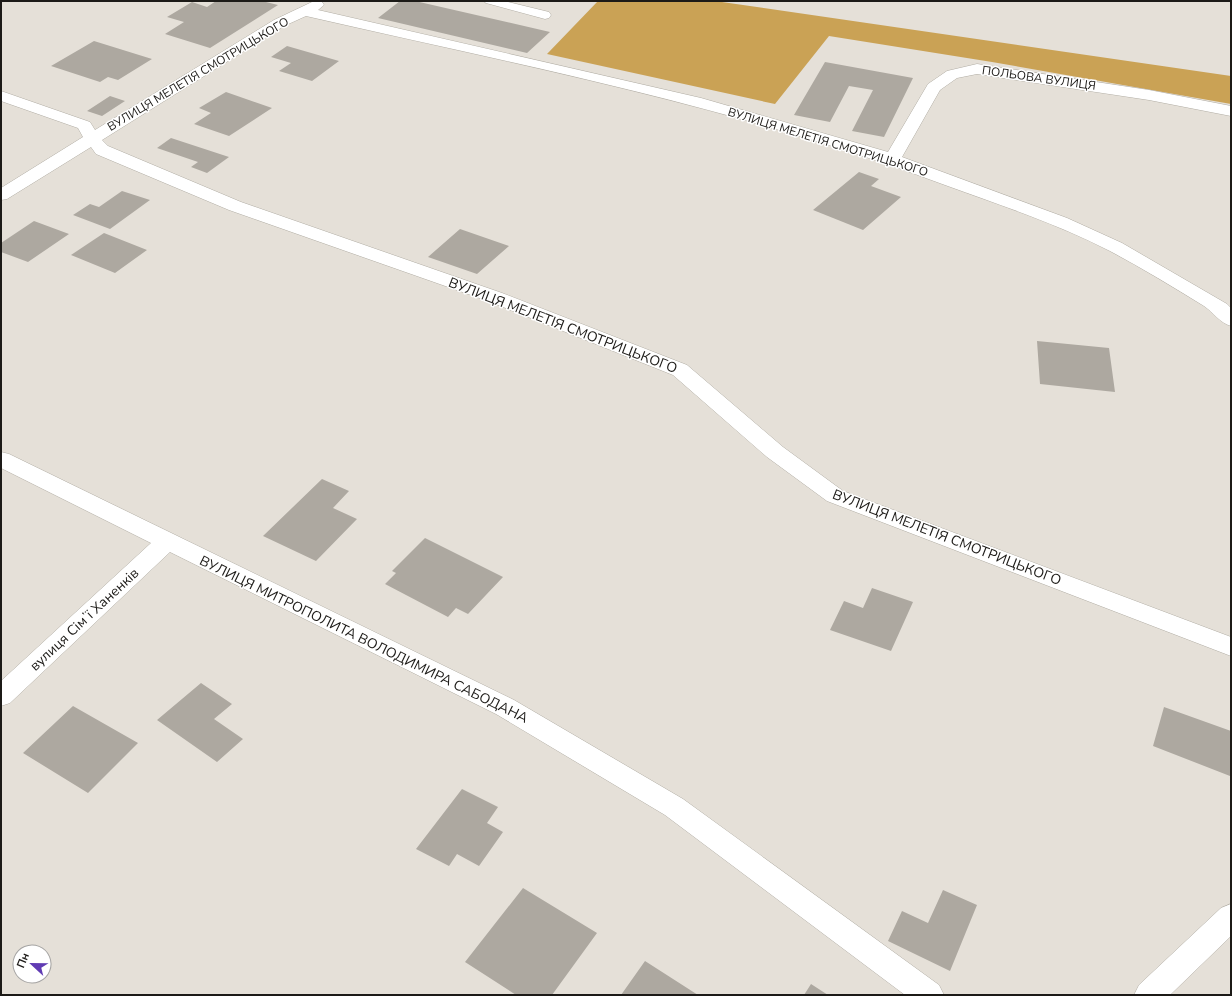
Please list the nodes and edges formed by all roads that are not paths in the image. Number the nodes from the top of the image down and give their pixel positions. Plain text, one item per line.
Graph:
1 (323, 1) edge
2 (490, 1) edge
3 (304, 11) junction
4 (544, 15) dead end
5 (1, 96) edge
6 (1231, 111) edge
7 (92, 138) junction
8 (892, 159) junction
9 (1, 195) edge
10 (1231, 320) edge
11 (1, 459) edge
12 (167, 542) junction
13 (1231, 647) edge
14 (1, 696) edge
15 (1231, 917) edge
16 (929, 995) edge
17 (1149, 995) edge

1 - 3 street, ВУЛИЦЯ МЕЛЕТІЯ СМОТРИЦЬКОГО
2 - 4 lane
3 - 7 street, ВУЛИЦЯ МЕЛЕТІЯ СМОТРИЦЬКОГО
3 - 8 street, ВУЛИЦЯ МЕЛЕТІЯ СМОТРИЦЬКОГО
5 - 7 street, ВУЛИЦЯ МЕЛЕТІЯ СМОТРИЦЬКОГО
6 - 8 street, ПОЛЬОВА ВУЛИЦЯ
7 - 9 street, ВУЛИЦЯ МЕЛЕТІЯ СМОТРИЦЬКОГО
7 - 13 street, ВУЛИЦЯ МЕЛЕТІЯ СМОТРИЦЬКОГО
8 - 10 street, ВУЛИЦЯ МЕЛЕТІЯ СМОТРИЦЬКОГО
11 - 12 street, ВУЛИЦЯ МИТРОПОЛИТА ВОЛОДИМИРА САБОДАНА
12 - 14 street, вулиця Сімʼї Ханенків
12 - 16 street, ВУЛИЦЯ МИТРОПОЛИТА ВОЛОДИМИРА САБОДАНА
15 - 17 street

